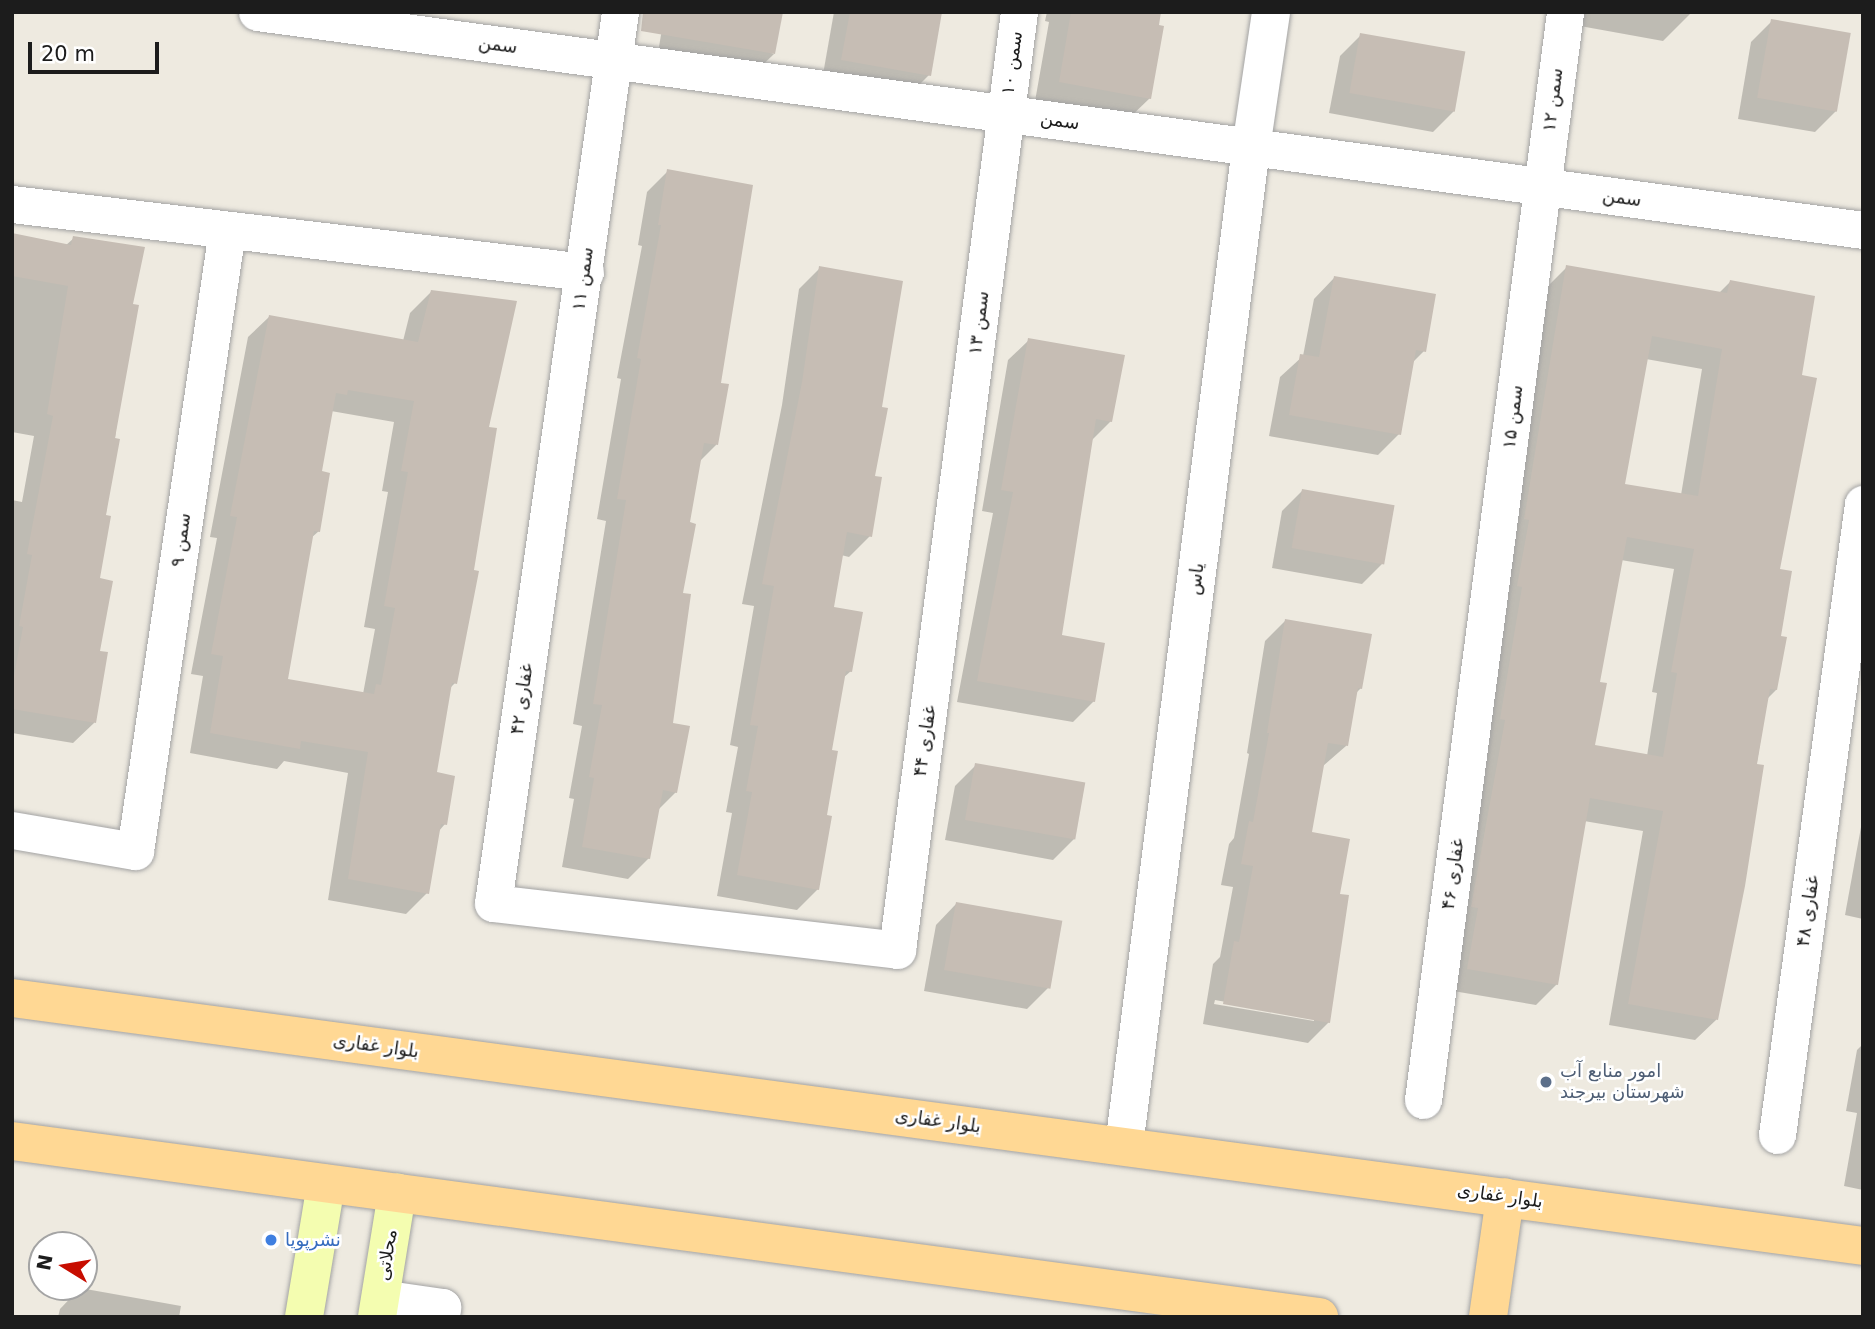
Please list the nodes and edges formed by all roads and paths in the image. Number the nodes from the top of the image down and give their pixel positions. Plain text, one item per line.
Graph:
1 (257, 12) edge
2 (620, 12) edge
3 (1019, 12) edge
4 (1271, 12) edge
5 (1564, 12) edge
6 (612, 61) junction
7 (1005, 114) junction
8 (1251, 148) junction
9 (1542, 187) junction
10 (12, 205) edge
11 (227, 230) junction
12 (1863, 230) edge
13 (585, 272) junction
14 (551, 496) joint
15 (1863, 504) edge
16 (953, 532) joint
17 (1484, 647) joint
18 (12, 830) edge
19 (897, 950) joint
20 (12, 998) edge
21 (1423, 1100) dead end
22 (1777, 1135) dead end
23 (12, 1141) edge
24 (1124, 1146) junction
25 (326, 1184) junction
26 (397, 1193) junction
27 (1505, 1197) junction
28 (1863, 1246) edge
29 (378, 1308) edge
30 (304, 1317) edge
31 (441, 1317) edge
32 (1319, 1317) edge
33 (1488, 1317) edge

1 - 6 street, سمن
2 - 6 street, سمن ۱۱
3 - 7 street, سمن ۱۰
4 - 8 street, یاس
5 - 9 street, سمن ۱۲
6 - 7 street, سمن
6 - 13 street, سمن ۱۱
7 - 8 street, سمن
7 - 16 street, سمن ۱۳
8 - 9 street, سمن
8 - 24 street, یاس
9 - 12 street, سمن
9 - 17 street, سمن ۱۵
10 - 11 street
11 - 13 street
11 - 18 street, سمن ۹
13 - 14 street, سمن ۱۱
14 - 19 street, غفاری ۴۲
15 - 22 street, غفاری ۴۸
16 - 19 street, غفاری ۴۴
17 - 21 street, غفاری ۴۶
20 - 24 main road, بلوار غفاری
23 - 25 main road
24 - 27 main road, بلوار غفاری
25 - 26 main road
25 - 30 main road
26 - 29 main road, محلاتی
26 - 32 main road
27 - 28 main road, بلوار غفاری
27 - 33 main road
29 - 31 street

